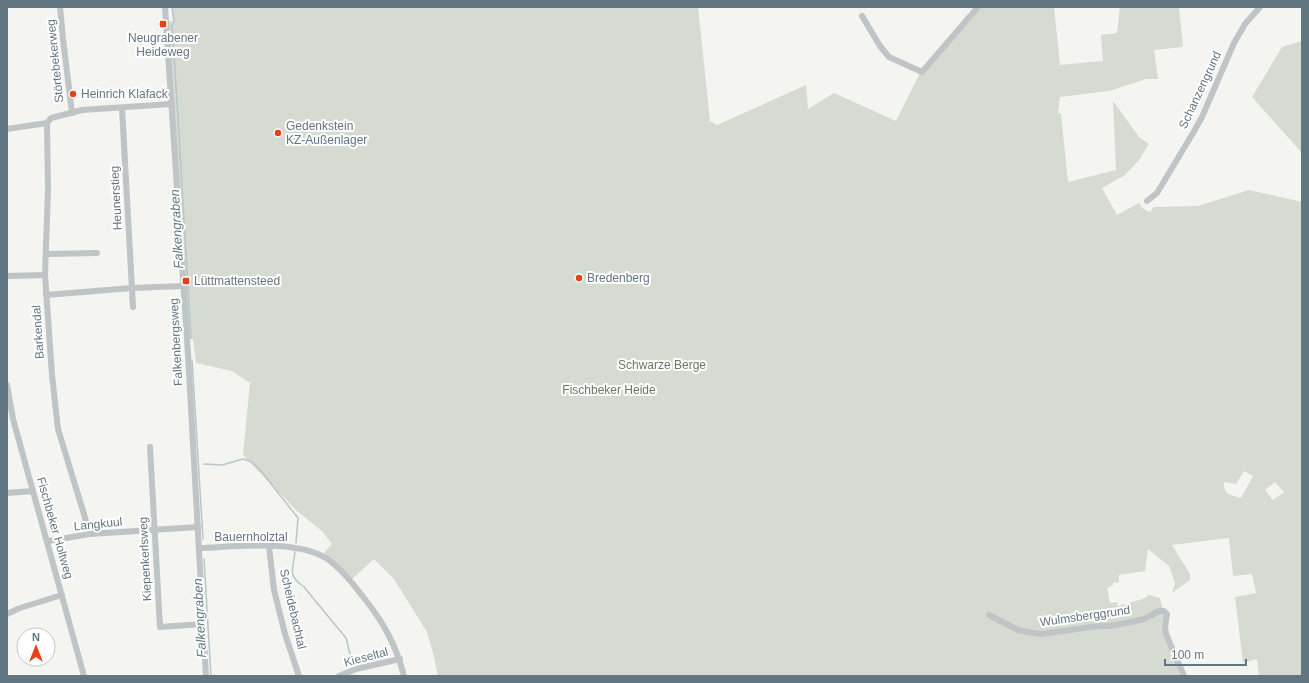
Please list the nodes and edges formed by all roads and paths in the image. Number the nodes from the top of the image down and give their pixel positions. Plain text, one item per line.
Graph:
1 (60, 7) edge
2 (165, 7) edge
3 (978, 7) edge
4 (1260, 7) edge
5 (862, 16) dead end
6 (171, 104) junction
7 (122, 108) junction
8 (72, 113) junction
9 (47, 123) junction
10 (7, 129) edge
11 (1147, 201) dead end
12 (97, 253) dead end
13 (46, 254) junction
14 (45, 274) junction
15 (7, 276) edge
16 (184, 286) junction
17 (132, 288) junction
18 (46, 295) junction
19 (133, 307) dead end
20 (7, 385) edge
21 (150, 447) dead end
22 (33, 491) junction
23 (7, 493) edge
24 (198, 526) junction
25 (154, 529) junction
26 (90, 534) junction
27 (48, 541) junction
28 (269, 546) junction
29 (199, 548) junction
30 (62, 595) junction
31 (7, 614) edge
32 (989, 615) dead end
33 (202, 624) junction
34 (400, 659) junction
35 (84, 676) edge
36 (206, 676) edge
37 (298, 676) edge
38 (339, 676) edge
39 (404, 676) edge
40 (1184, 676) edge

1 - 8 street, Störtebekerweg
2 - 6 street, Falkenbergsweg
3 - 5 street
4 - 11 street, Schanzengrund
6 - 7 street
6 - 16 street, Falkenbergsweg
7 - 8 street
7 - 17 street, Heunerstieg
8 - 9 street
9 - 10 street
9 - 13 street, Barkendal
12 - 13 street
13 - 14 street, Barkendal
14 - 15 street
14 - 18 street, Barkendal
16 - 17 street
16 - 24 street, Falkenbergsweg
17 - 18 street
17 - 19 street
18 - 26 street, Barkendal
20 - 22 street, Fischbeker Holtweg
21 - 25 street, Kiepenkerlsweg
22 - 23 street
22 - 27 street, Fischbeker Holtweg
24 - 25 street, Langkuul
24 - 29 street, Falkenbergsweg
25 - 26 street, Langkuul
25 - 33 street, Kiepenkerlsweg
26 - 27 street, Langkuul
27 - 30 street, Fischbeker Holtweg
28 - 29 street, Bauernholztal
28 - 34 street, Bauernholztal
28 - 37 street, Scheidebachtal
29 - 33 street, Falkenbergsweg
30 - 31 street
30 - 35 street, Fischbeker Holtweg
32 - 40 street, Wulmsberggrund
33 - 36 street, Falkenbergsweg
34 - 38 street, Kieseltal
34 - 39 street, Bauernholztal

